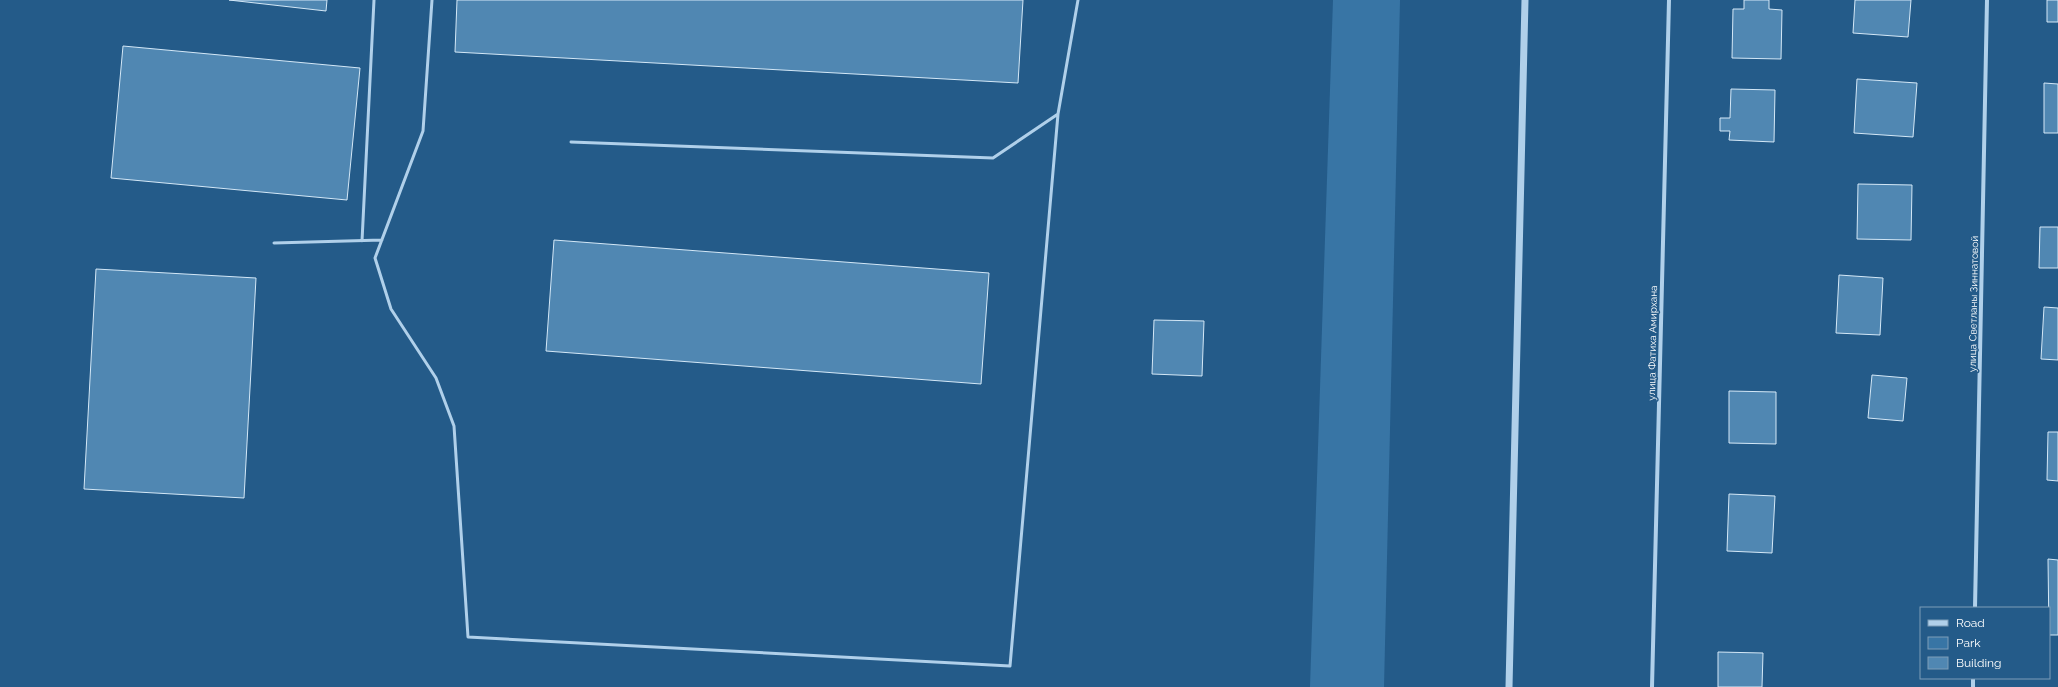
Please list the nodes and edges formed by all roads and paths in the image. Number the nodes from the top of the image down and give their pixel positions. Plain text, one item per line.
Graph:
1 (374, 0) edge
2 (432, 0) edge
3 (1078, 0) edge
4 (1525, 0) edge
5 (1669, 0) edge
6 (1987, 0) edge
7 (1058, 114) junction
8 (571, 142) dead end
9 (382, 240) junction
10 (362, 241) junction
11 (274, 243) dead end
12 (1975, 607) edge
13 (1509, 687) edge
14 (1652, 687) edge

1 - 10 lane
2 - 9 lane
3 - 7 lane
4 - 13 street
5 - 14 street, улица Фатиха Амирхана
6 - 12 street, улица Светланы Зиннатовой
7 - 8 lane
7 - 9 lane
9 - 10 lane
10 - 11 lane

